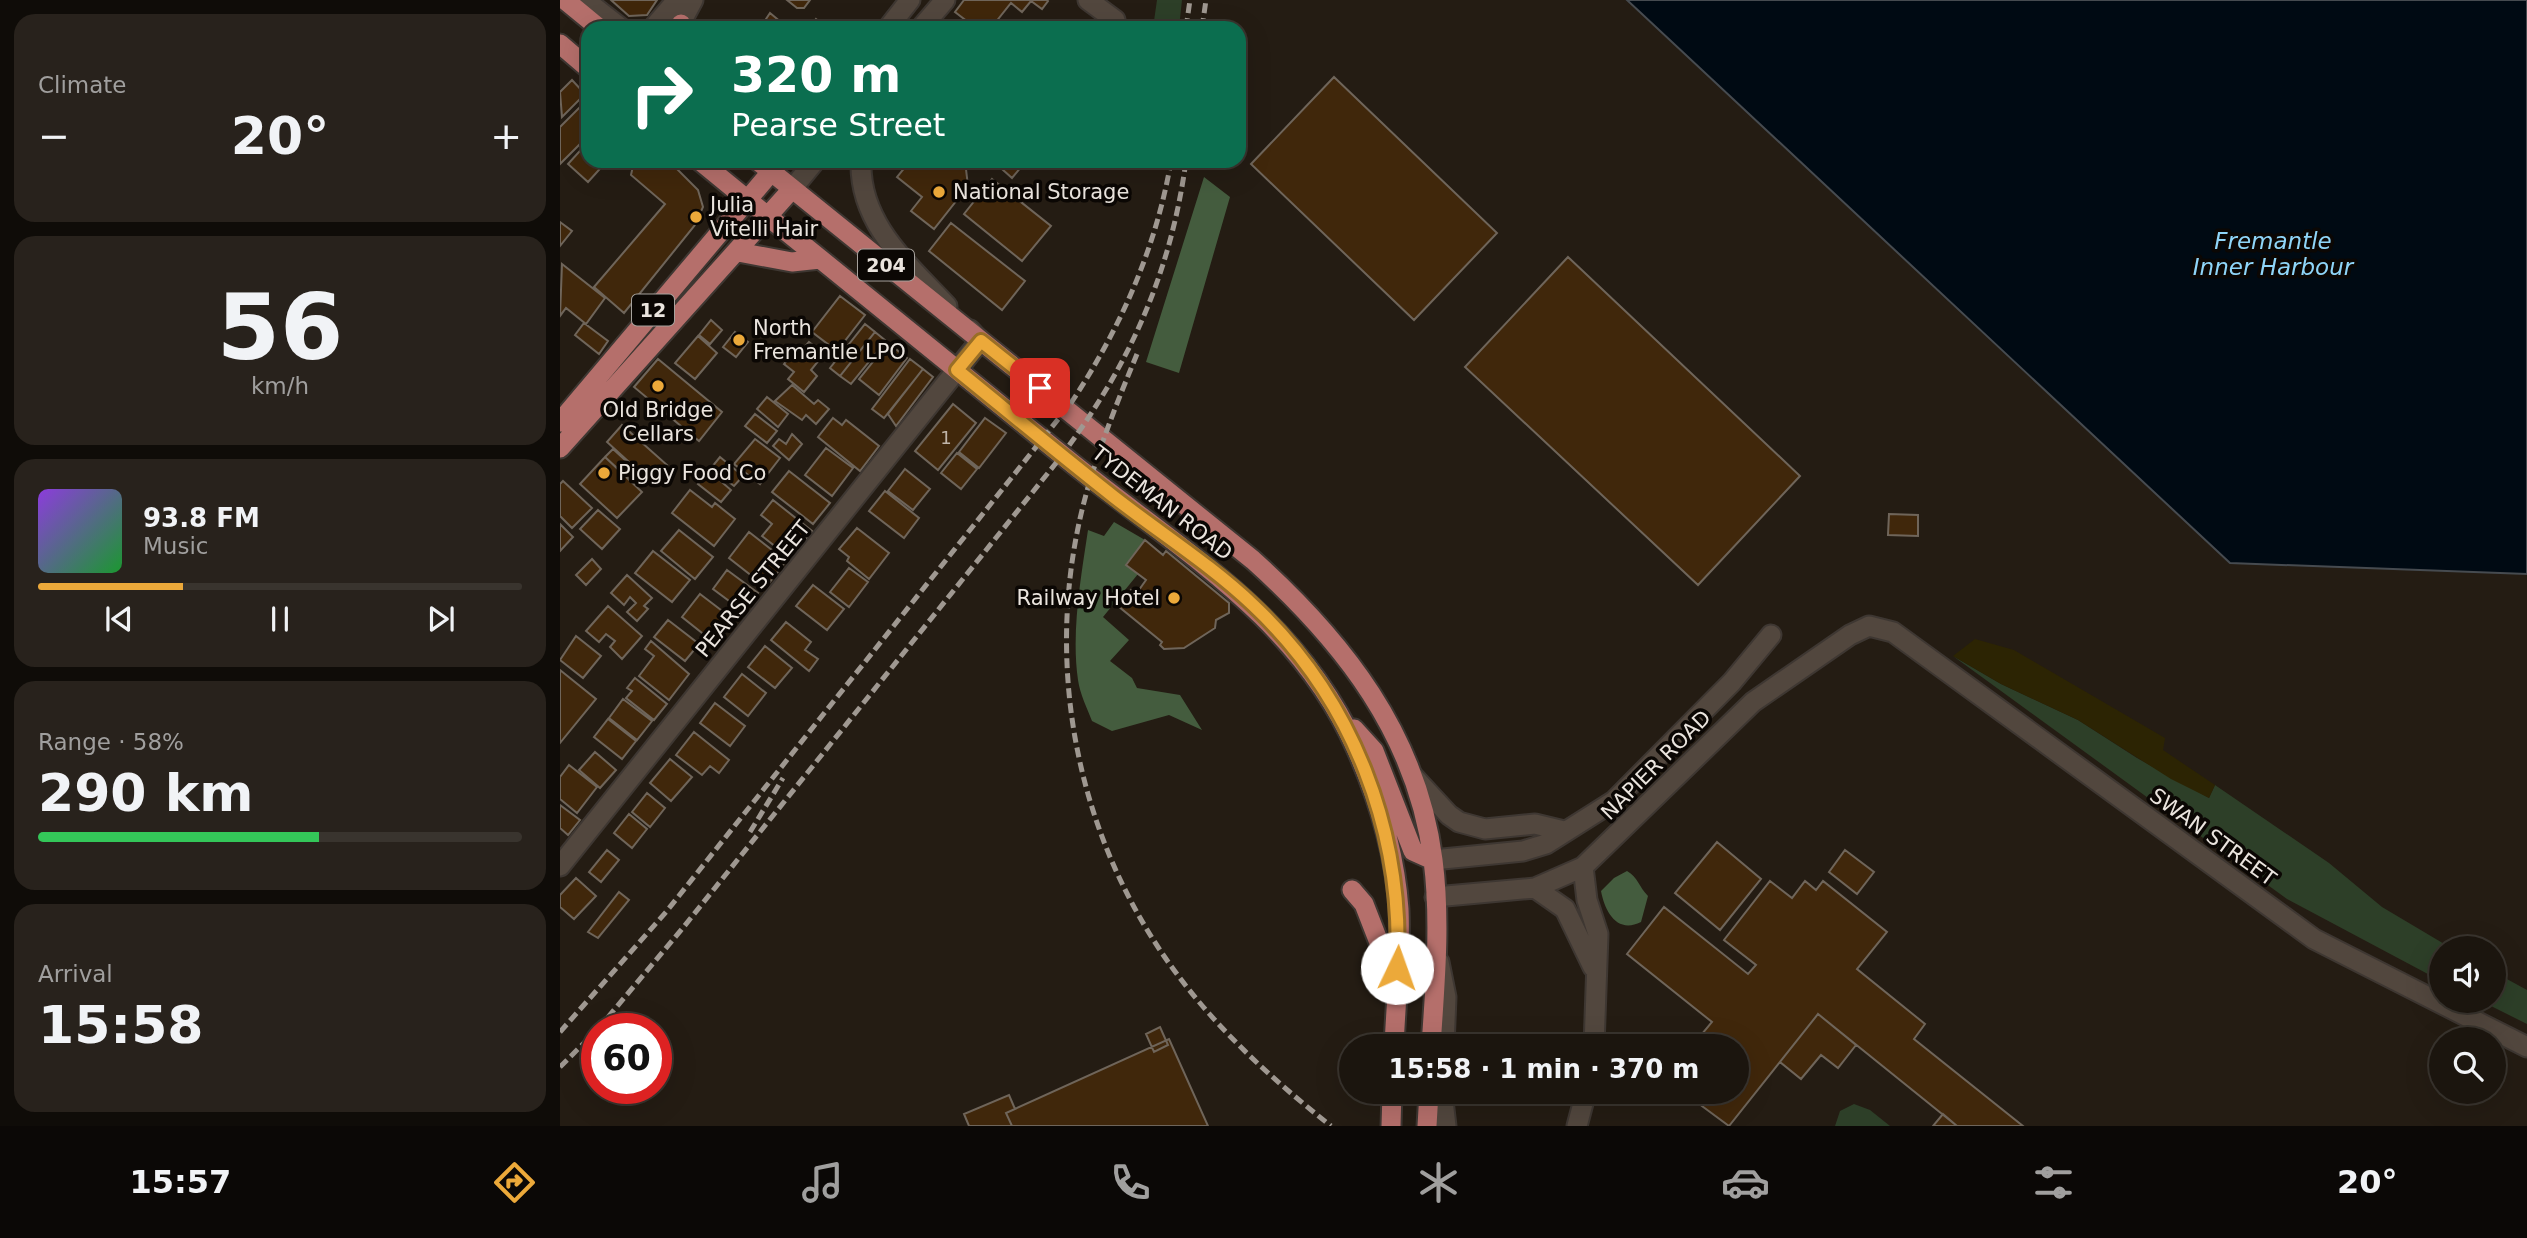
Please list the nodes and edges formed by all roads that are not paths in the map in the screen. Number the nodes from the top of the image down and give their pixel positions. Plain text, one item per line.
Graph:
1 (565, 0) edge
2 (586, 0) edge
3 (677, 0) edge
4 (693, 0) edge
5 (910, 0) edge
6 (945, 0) edge
7 (1088, 0) edge
8 (1115, 20) dead end
9 (590, 21) edge
10 (612, 21) edge
11 (659, 21) edge
12 (683, 21) edge
13 (894, 21) edge
14 (927, 21) edge
15 (560, 44) edge
16 (581, 62) edge
17 (708, 168) edge
18 (768, 168) edge
19 (773, 168) edge
20 (809, 168) edge
21 (861, 168) edge
22 (792, 189) junction
23 (747, 200) junction
24 (768, 217) junction
25 (738, 252) junction
26 (820, 259) junction
27 (981, 341) junction
28 (957, 370) junction
29 (560, 422) edge
30 (560, 448) edge
31 (1893, 632) joint
32 (1771, 635) dead end
33 (1732, 682) junction
34 (1753, 702) junction
35 (1336, 709) junction
36 (1412, 775) junction
37 (1564, 831) junction
38 (1433, 860) junction
39 (560, 866) edge
40 (1583, 867) junction
41 (1535, 888) junction
42 (1352, 890) dead end
43 (1435, 897) junction
44 (1437, 954) junction
45 (1597, 978) junction
46 (1396, 991) junction
47 (1394, 1034) edge
48 (1432, 1034) edge
49 (1444, 1034) edge
50 (1595, 1034) edge
51 (2527, 1047) edge
52 (1392, 1104) edge
53 (1428, 1104) edge
54 (1443, 1104) edge
55 (1583, 1104) edge
56 (1391, 1126) edge
57 (1427, 1126) edge
58 (1446, 1126) edge
59 (1577, 1126) edge

1 - 9 main road
2 - 10 street
3 - 11 street
4 - 12 street
5 - 13 street
6 - 14 street
7 - 8 street
15 - 16 main road
17 - 23 main road, TYDEMAN ROAD / 204
18 - 23 main road, 12
19 - 22 main road, TYDEMAN ROAD / 204
20 - 22 street, 12
21 - 27 street
22 - 24 main road, 12
22 - 27 main road, TYDEMAN ROAD / 204
23 - 24 main road, TYDEMAN ROAD / 204
23 - 29 main road, 12
24 - 25 main road, 12
24 - 26 main road, TYDEMAN ROAD / 204
25 - 26 main road
25 - 30 main road, 12
26 - 28 main road, TYDEMAN ROAD / 204
27 - 28 street, PEARSE STREET
27 - 36 main road, TYDEMAN ROAD / 204
28 - 35 main road, TYDEMAN ROAD / 204
28 - 39 street, PEARSE STREET
31 - 34 street, NAPIER ROAD
31 - 51 street, SWAN STREET
32 - 33 street, NAPIER ROAD
33 - 34 street
33 - 37 street, NAPIER ROAD
34 - 40 street, NAPIER ROAD
35 - 38 main road
35 - 46 main road, TYDEMAN ROAD / 204
36 - 37 street
36 - 38 main road, TYDEMAN ROAD / 204
37 - 38 street, NAPIER ROAD
38 - 43 main road, TYDEMAN ROAD / 204
40 - 41 street, NAPIER ROAD
40 - 45 street
41 - 43 street, NAPIER ROAD
41 - 45 street
42 - 46 main road
43 - 44 main road, TYDEMAN ROAD / 204
44 - 48 main road, TYDEMAN ROAD / 204
44 - 49 street
45 - 50 street
46 - 47 main road, TYDEMAN ROAD / 204
52 - 56 main road
53 - 57 main road
54 - 58 street
55 - 59 street

